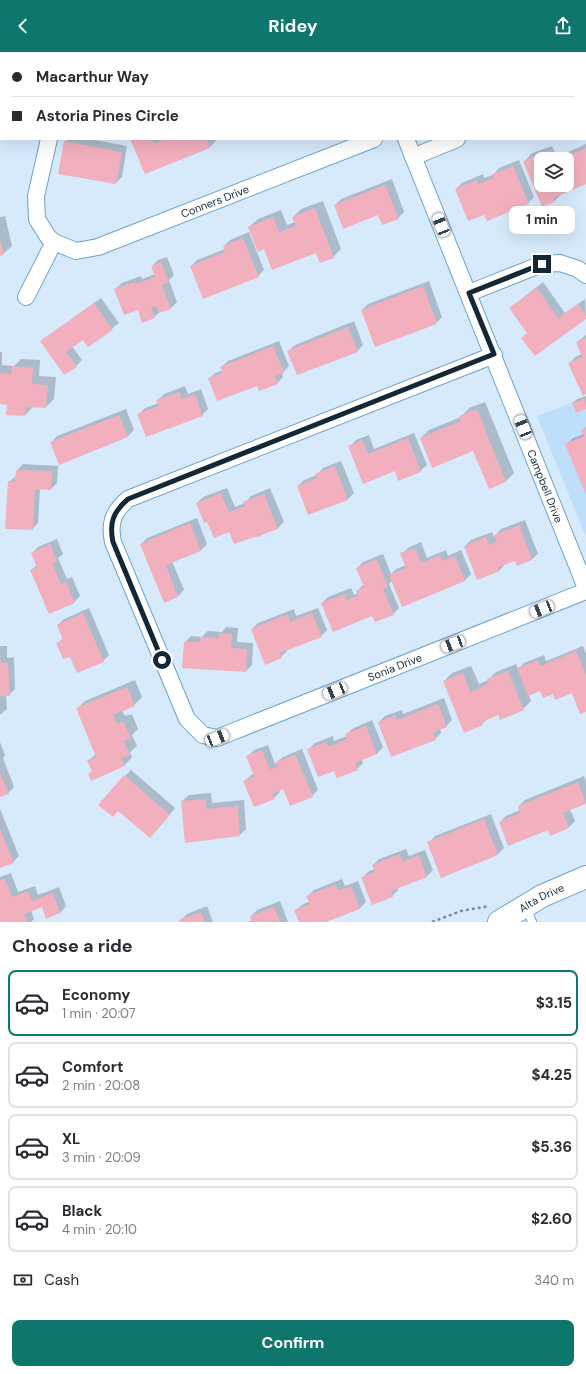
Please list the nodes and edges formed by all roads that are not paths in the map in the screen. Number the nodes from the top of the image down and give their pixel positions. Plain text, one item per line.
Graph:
1 (49, 140) edge
2 (371, 140) edge
3 (406, 140) edge
4 (455, 140) edge
5 (413, 157) junction
6 (54, 242) junction
7 (586, 275) edge
8 (469, 293) junction
9 (26, 297) dead end
10 (494, 354) junction
11 (586, 588) edge
12 (586, 591) edge
13 (586, 877) edge
14 (497, 913) edge
15 (529, 914) edge

1 - 6 street
2 - 6 street, Conners Drive
3 - 5 street, Campbell Drive
4 - 5 street
5 - 8 street, Campbell Drive
6 - 9 street
7 - 8 street
8 - 10 street, Campbell Drive
10 - 11 street, Campbell Drive
10 - 12 street, Sonia Drive
13 - 15 main road, Alta Drive
14 - 15 main road, Alta Drive

